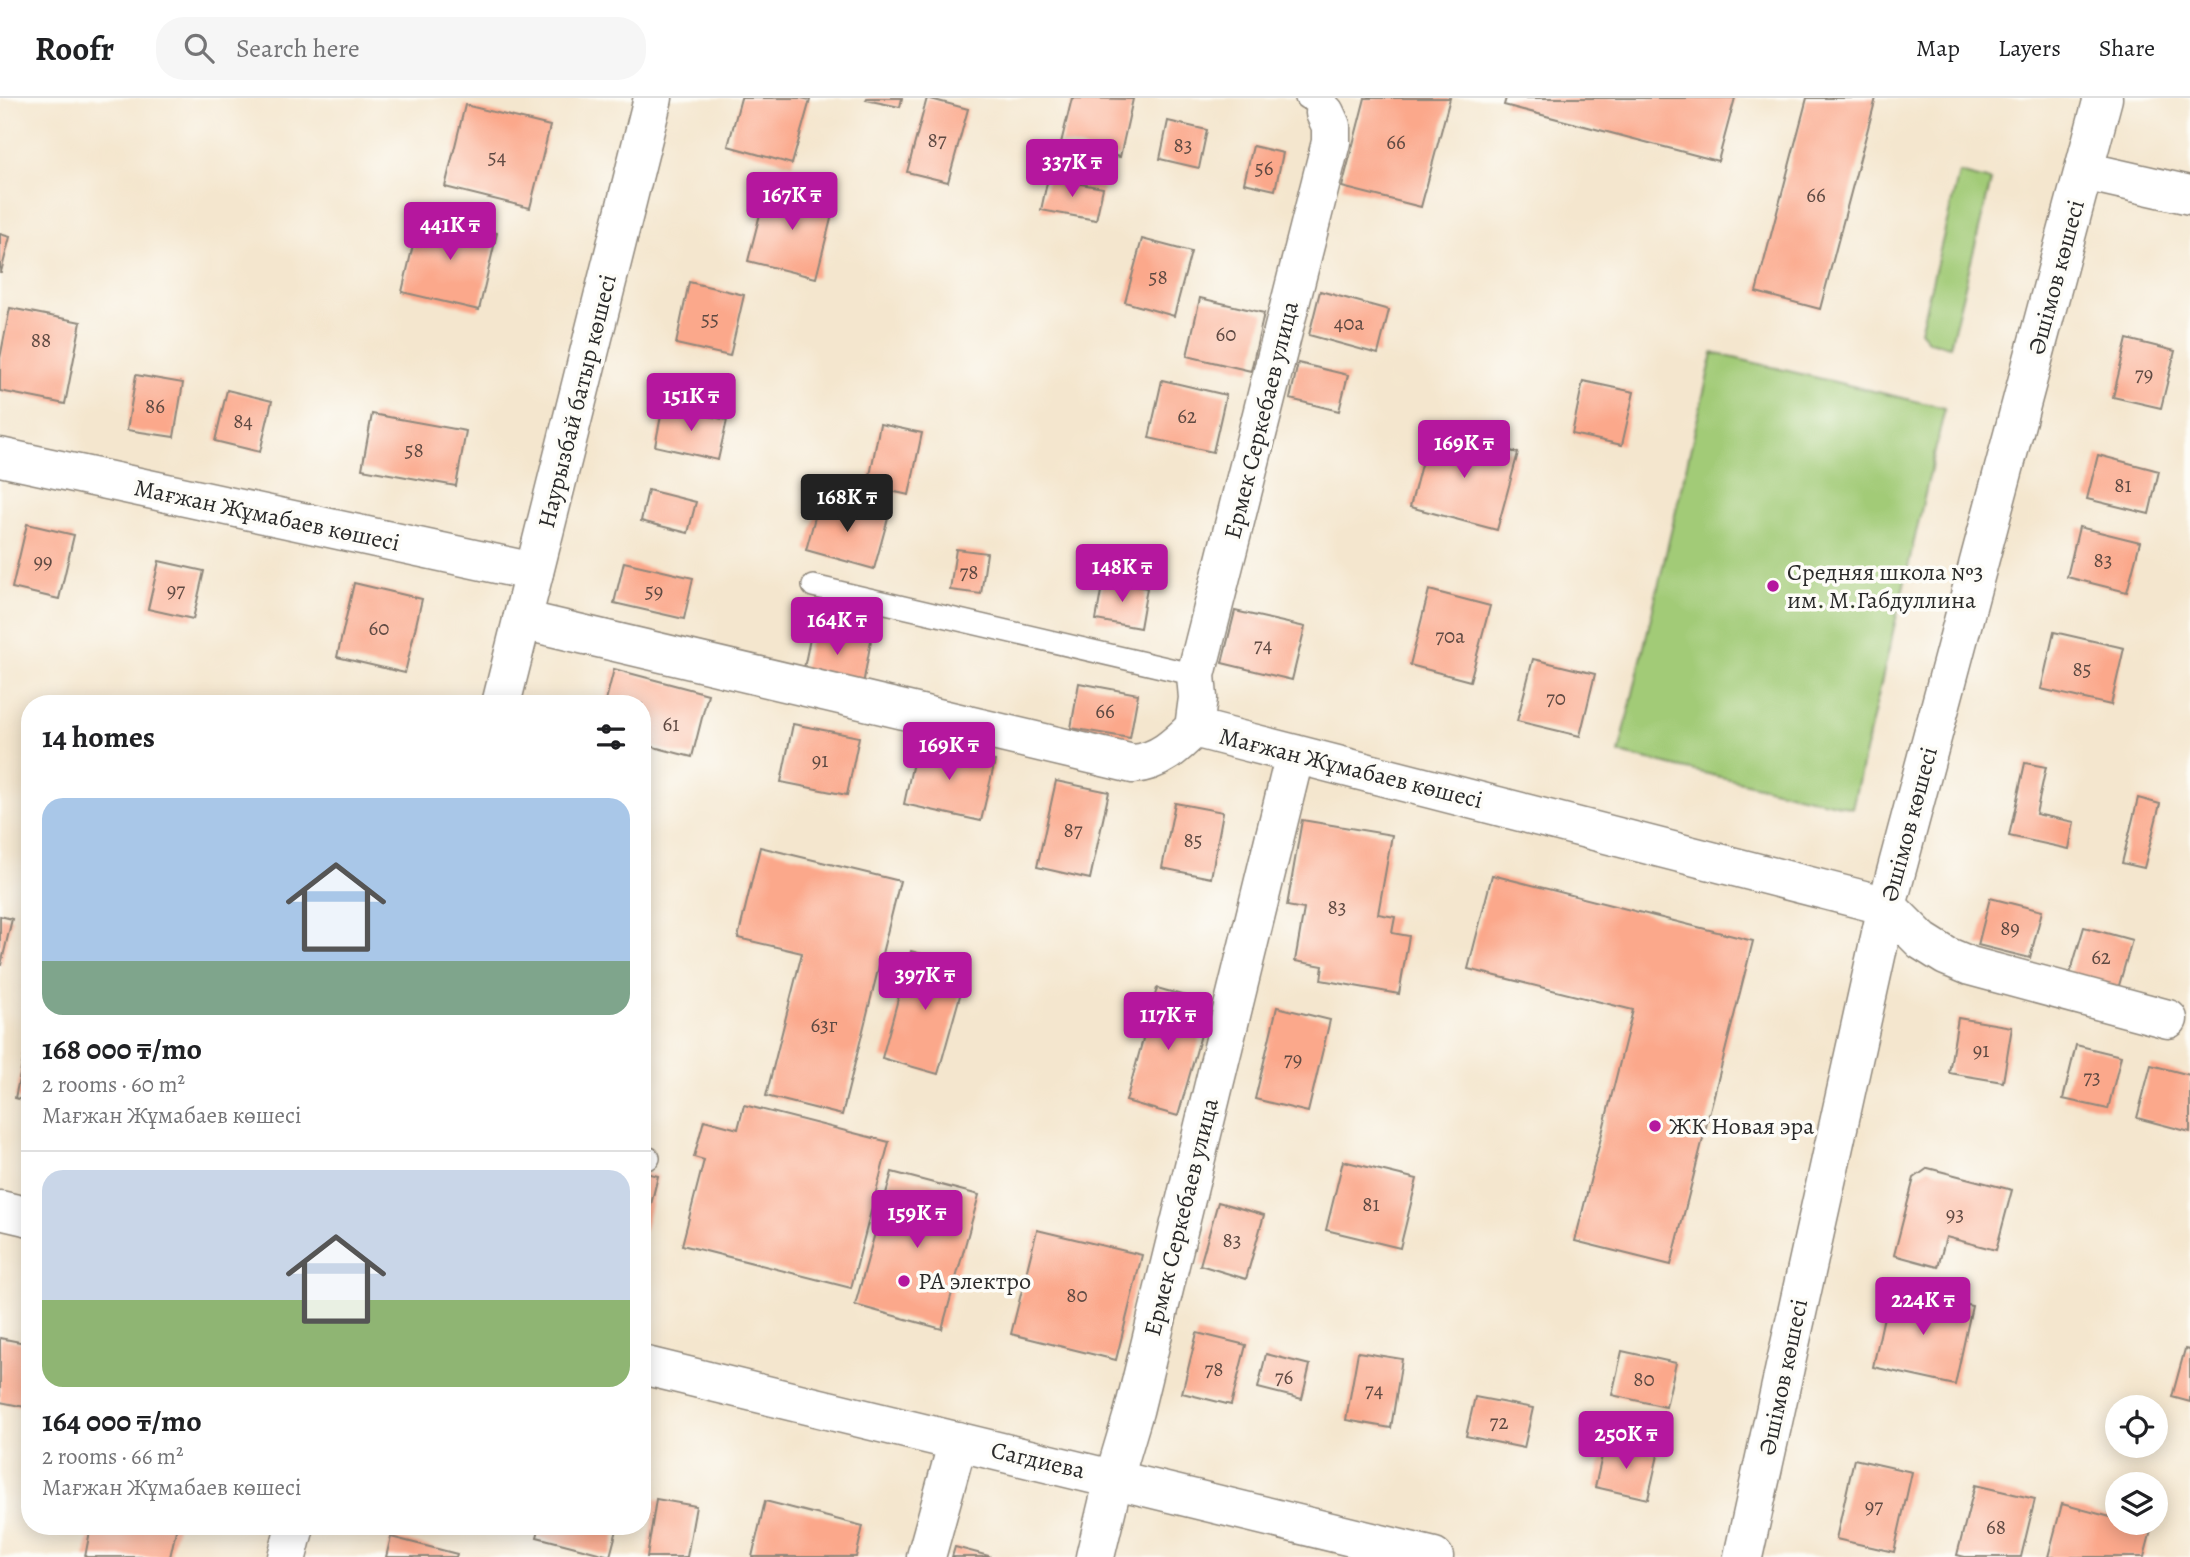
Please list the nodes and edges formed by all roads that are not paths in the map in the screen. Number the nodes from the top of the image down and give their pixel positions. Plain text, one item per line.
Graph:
1 (653, 98) edge
2 (2103, 98) edge
3 (1316, 105) edge
4 (2084, 171) junction
5 (2190, 195) edge
6 (0, 457) edge
7 (534, 572) junction
8 (813, 586) dead end
9 (522, 620) junction
10 (1196, 675) junction
11 (503, 695) edge
12 (1194, 729) junction
13 (1295, 754) junction
14 (1887, 906) junction
15 (2179, 1017) edge
16 (0, 1210) edge
17 (21, 1215) edge
18 (651, 1367) edge
19 (958, 1441) junction
20 (1114, 1478) junction
21 (293, 1535) edge
22 (287, 1557) edge
23 (926, 1557) edge
24 (1095, 1557) edge
25 (1434, 1557) edge
26 (1743, 1557) edge

1 - 7 street, Наурызбай батыр көшесі
2 - 4 street, Әшімов көшесі
3 - 10 street, Ермек Серкебаев улица
4 - 5 street
4 - 14 street, Әшімов көшесі
6 - 7 street, Мағжан Жұмабаев көшесі
7 - 9 street, Наурызбай батыр көшесі
8 - 10 lane
9 - 11 street, Наурызбай батыр көшесі
9 - 12 street, Мағжан Жұмабаев көшесі
10 - 12 street, Ермек Серкебаев улица
12 - 13 street, Мағжан Жұмабаев көшесі
13 - 14 street, Мағжан Жұмабаев көшесі
13 - 20 street, Ермек Серкебаев улица
14 - 15 street
14 - 26 street, Әшімов көшесі
16 - 17 street
18 - 19 street, Сагдиева
19 - 20 street, Сагдиева
19 - 23 street
20 - 24 street, Ермек Серкебаев улица
20 - 25 street, Сагдиева
21 - 22 street

